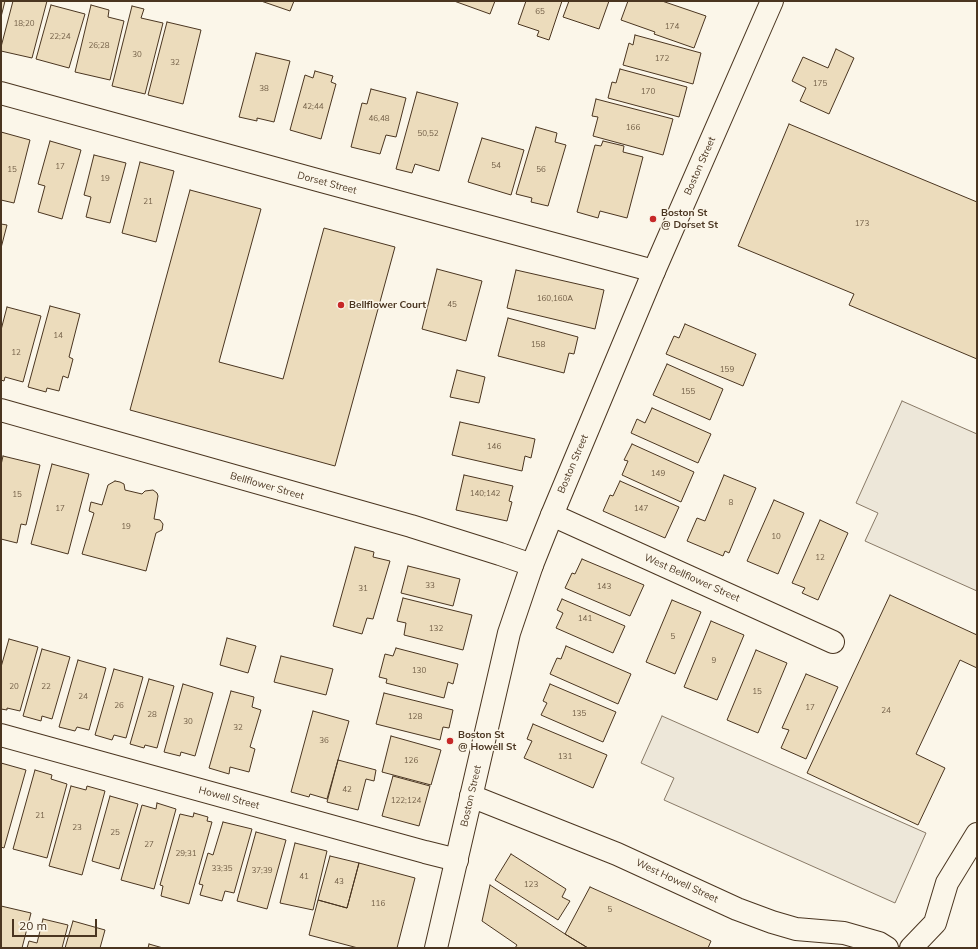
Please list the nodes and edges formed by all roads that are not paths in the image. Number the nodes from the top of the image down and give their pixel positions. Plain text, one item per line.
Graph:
1 (772, 1) edge
2 (1, 93) edge
3 (654, 271) junction
4 (1, 410) edge
5 (552, 515) junction
6 (532, 565) junction
7 (833, 642) dead end
8 (1, 735) edge
9 (471, 796) junction
10 (977, 834) edge
11 (457, 860) junction
12 (436, 948) edge
13 (887, 948) edge
14 (911, 948) edge

1 - 3 street, Boston Street
2 - 3 street, Dorset Street
3 - 5 street, Boston Street
4 - 6 street, Bellflower Street
5 - 6 street, Boston Street
5 - 7 street, West Bellflower Street
6 - 9 street, Boston Street
8 - 11 street, Howell Street
9 - 11 street, Boston Street
9 - 13 street, West Howell Street
10 - 14 street
11 - 12 street, Boston Street

